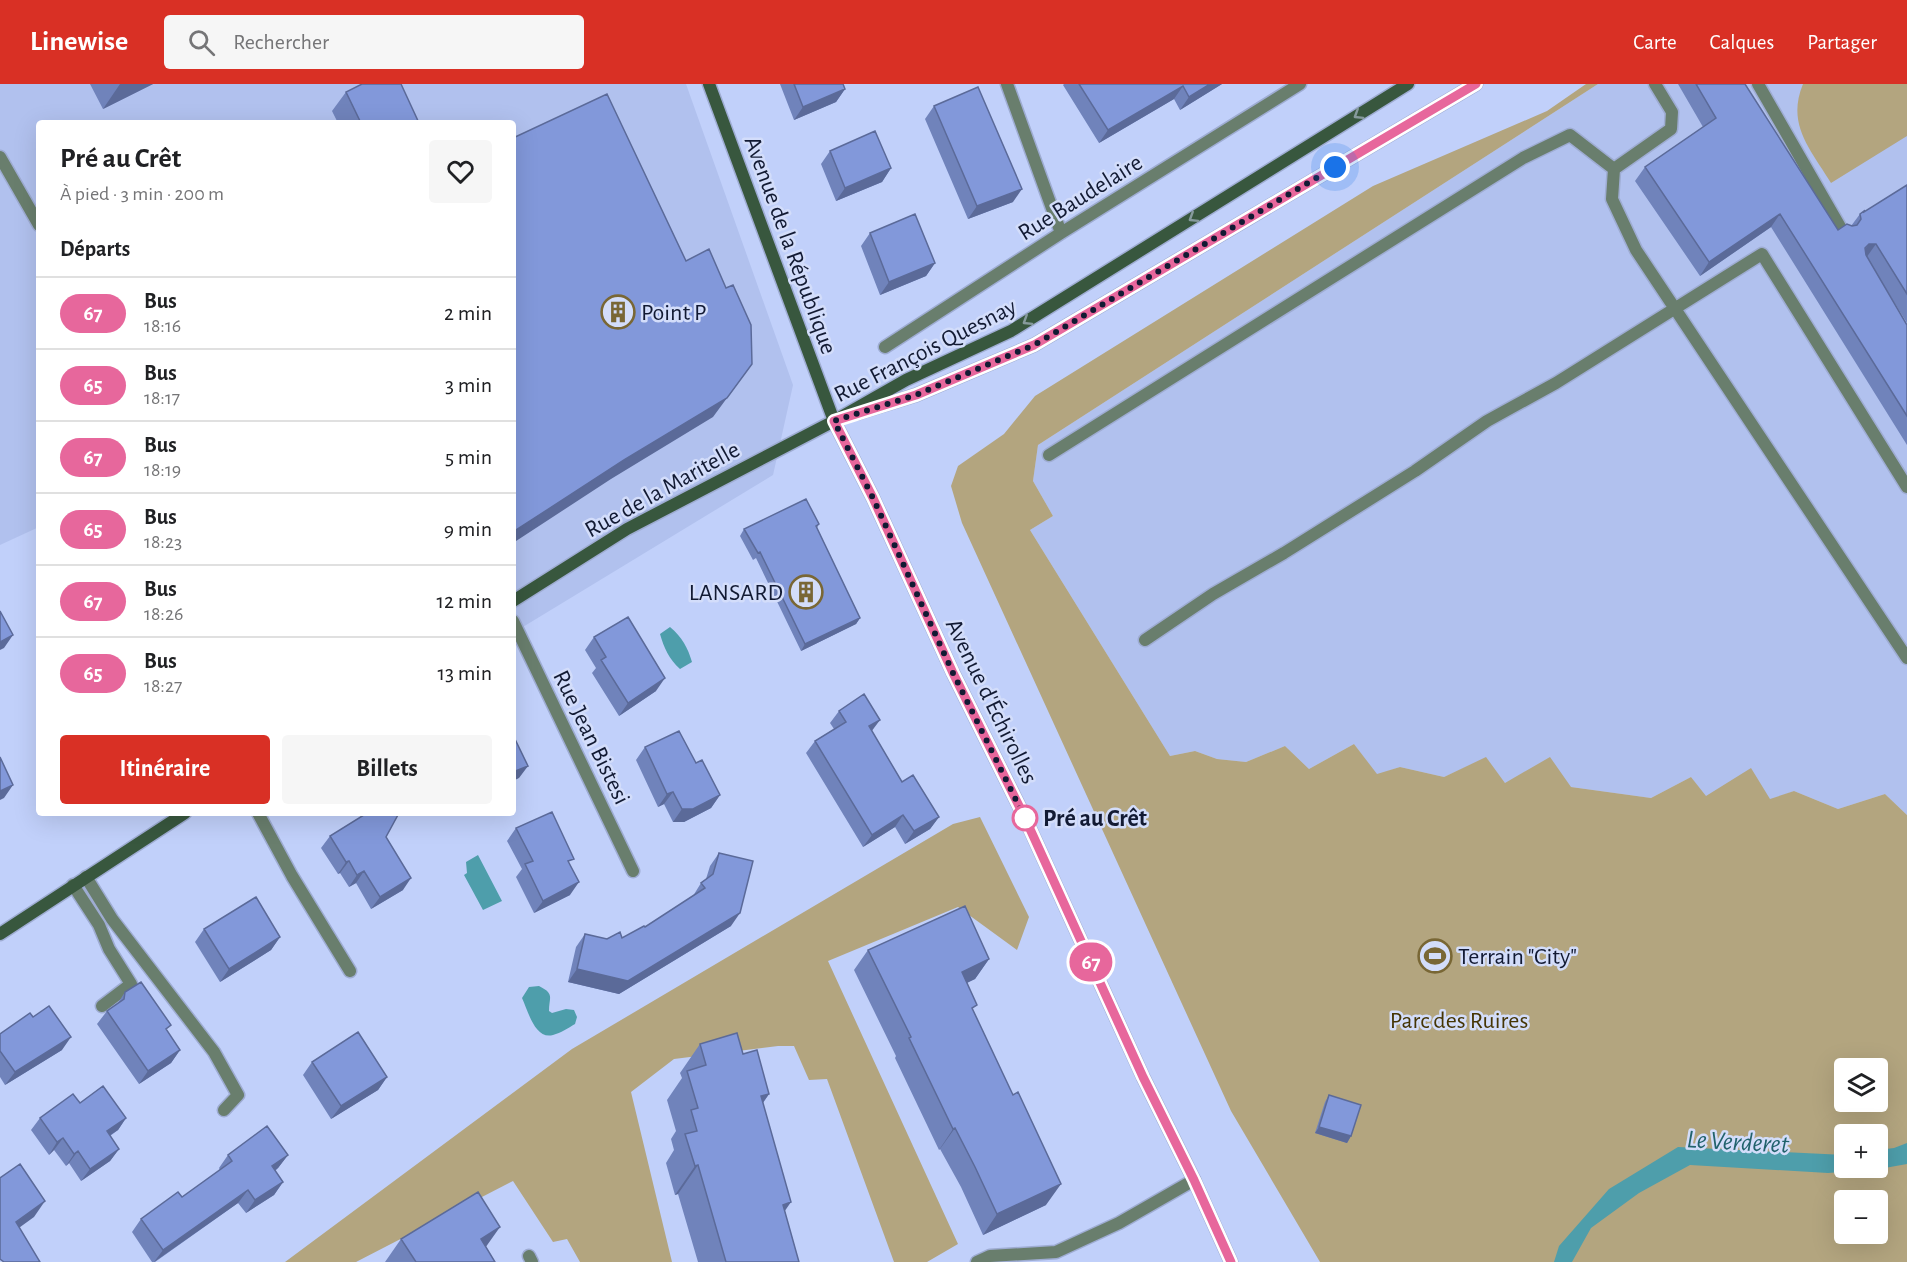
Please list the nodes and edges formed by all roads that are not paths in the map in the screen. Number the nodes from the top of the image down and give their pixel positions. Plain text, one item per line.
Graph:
1 (709, 84) edge
2 (1007, 84) edge
3 (1300, 84) edge
4 (1408, 84) edge
5 (1476, 84) edge
6 (1655, 84) edge
7 (1758, 84) edge
8 (0, 157) edge
9 (1614, 169) junction
10 (36, 220) edge
11 (1843, 232) edge
12 (1061, 233) junction
13 (1676, 308) junction
14 (885, 347) dead end
15 (834, 421) junction
16 (1049, 455) dead end
17 (1907, 487) edge
18 (516, 599) edge
19 (516, 627) edge
20 (1145, 640) dead end
21 (1907, 658) edge
22 (180, 816) edge
23 (260, 816) edge
24 (633, 871) dead end
25 (86, 877) junction
26 (73, 885) junction
27 (0, 934) edge
28 (350, 971) dead end
29 (102, 1006) dead end
30 (224, 1110) dead end
31 (1194, 1180) junction
32 (977, 1262) edge
33 (1231, 1262) edge

1 - 15 street, Avenue de la République
2 - 12 street
3 - 12 street, Rue Baudelaire
4 -> 15 street, Rue François Quesnay
5 - 15 street, Rue François Quesnay
6 - 9 street
7 - 11 street
8 - 10 street
9 - 13 street
9 - 16 street
12 - 14 street, Rue Baudelaire
13 - 17 street
13 - 20 street
13 - 21 street
15 - 18 street, Rue de la Maritelle
15 - 31 street, Avenue d'Échirolles
19 - 24 street, Rue Jean Bistesi
22 - 25 street
23 - 28 street
25 - 26 street
25 - 30 street
26 - 27 street
26 - 29 street
31 - 32 street
31 - 33 street, Avenue d'Échirolles

